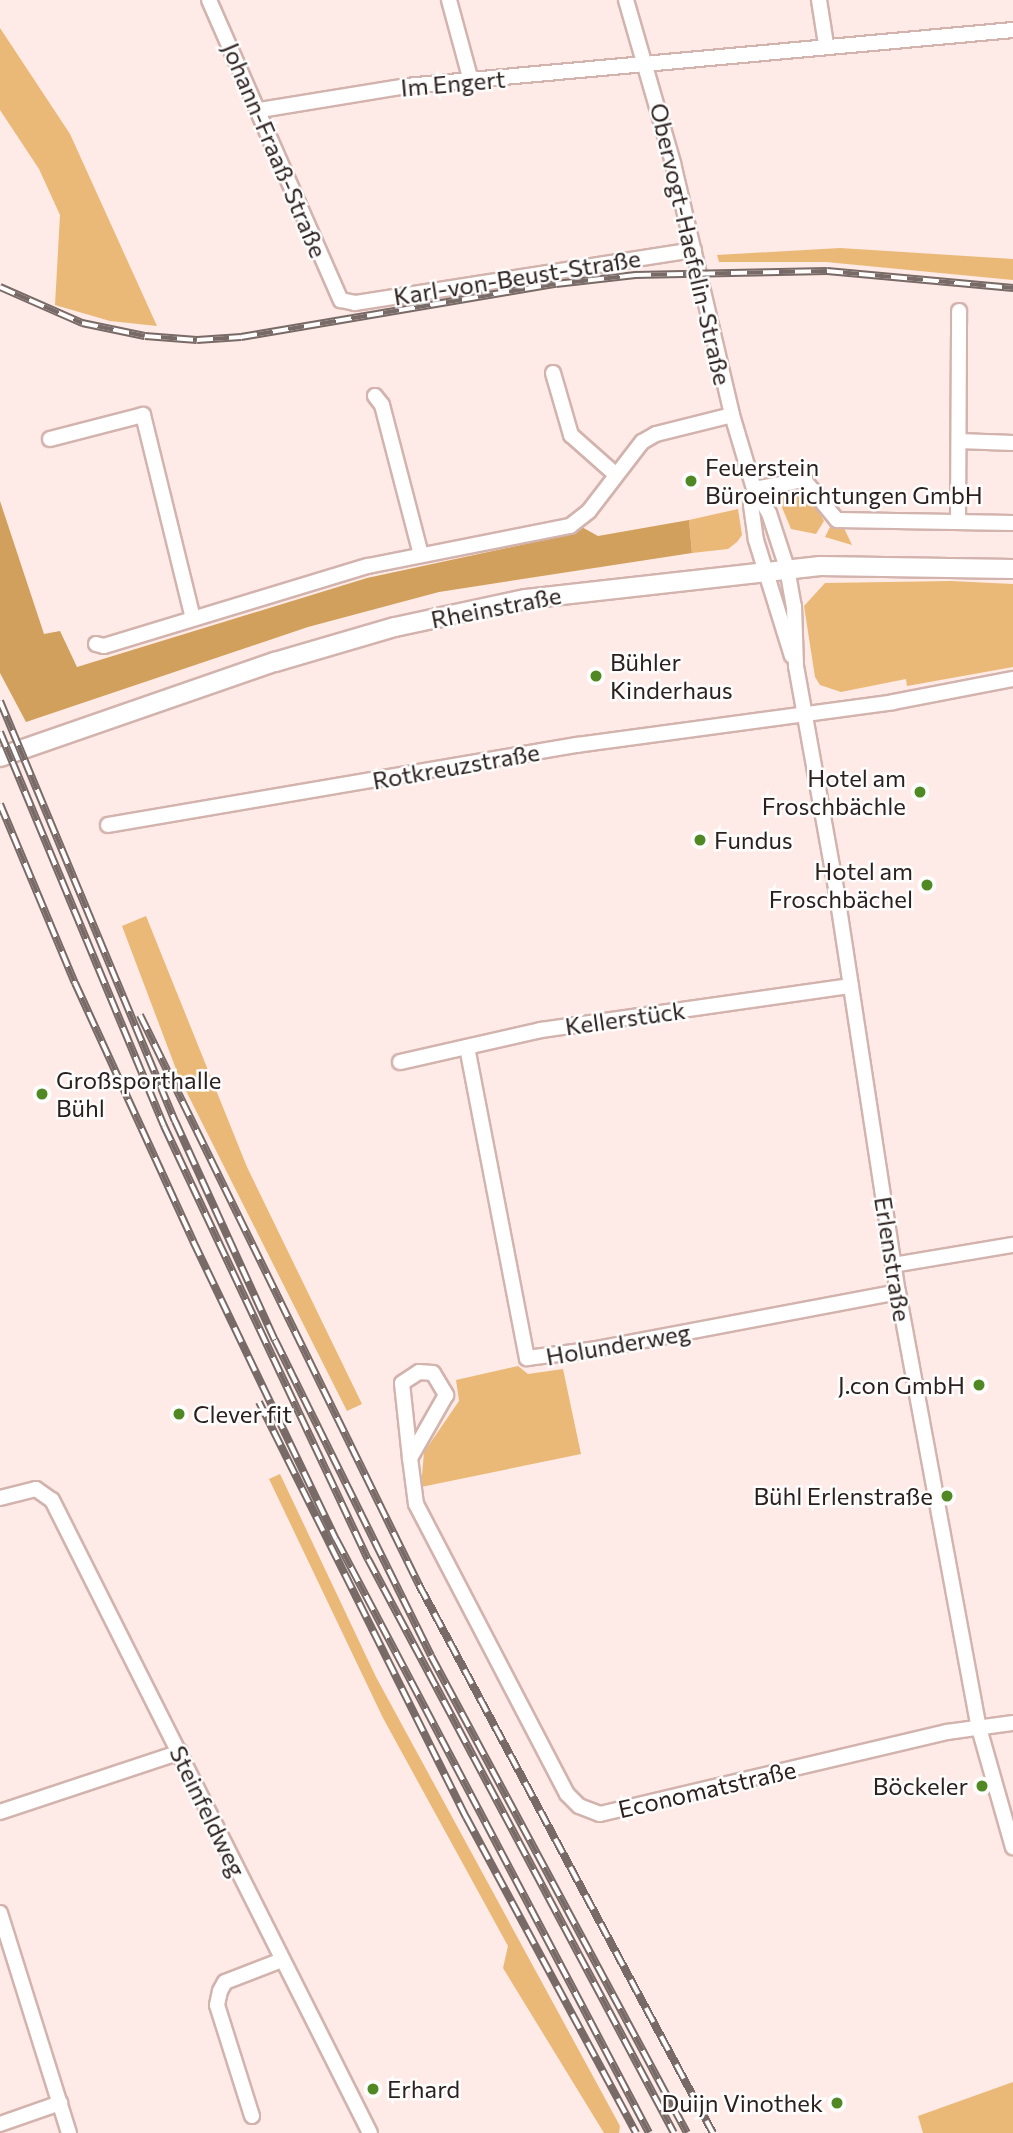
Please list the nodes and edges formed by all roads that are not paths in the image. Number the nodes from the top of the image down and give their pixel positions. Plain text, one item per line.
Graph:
1 (209, 0) edge
2 (449, 0) edge
3 (626, 0) edge
4 (819, 0) edge
5 (1013, 30) edge
6 (826, 44) junction
7 (648, 67) junction
8 (471, 81) junction
9 (260, 110) junction
10 (694, 250) junction
11 (341, 300) joint
12 (959, 311) dead end
13 (553, 373) dead end
14 (375, 396) dead end
15 (732, 415) junction
16 (50, 439) dead end
17 (959, 441) junction
18 (1013, 443) edge
19 (616, 475) junction
20 (754, 489) junction
21 (958, 522) junction
22 (1013, 523) edge
23 (421, 555) junction
24 (787, 568) junction
25 (1013, 569) edge
26 (763, 571) junction
27 (193, 618) junction
28 (96, 644) dead end
29 (796, 666) junction
30 (1013, 679) edge
31 (805, 713) junction
32 (0, 757) edge
33 (108, 825) dead end
34 (851, 986) junction
35 (467, 1046) junction
36 (400, 1062) dead end
37 (1013, 1245) edge
38 (893, 1265) junction
39 (898, 1292) junction
40 (410, 1458) junction
41 (0, 1498) edge
42 (1013, 1723) edge
43 (979, 1728) junction
44 (180, 1752) junction
45 (0, 1812) edge
46 (1013, 1847) edge
47 (0, 1913) edge
48 (282, 1960) junction
49 (60, 2103) junction
50 (252, 2116) dead end
51 (0, 2124) edge
52 (69, 2133) edge
53 (370, 2133) edge

1 - 9 street, Johann-Fraaß-Straße
2 - 8 street
3 - 7 street, Obervogt-Haefelin-Straße
4 - 6 street
5 - 6 street, Im Engert
6 - 7 street, Im Engert
7 - 8 street, Im Engert
7 - 10 street, Obervogt-Haefelin-Straße
8 - 9 street, Im Engert
9 - 11 street, Johann-Fraaß-Straße
10 - 11 street, Karl-von-Beust-Straße
10 - 15 street, Obervogt-Haefelin-Straße
12 - 17 street
13 - 19 street
14 - 23 street
15 - 19 street
15 - 20 street, Obervogt-Haefelin-Straße
16 - 27 street
17 - 18 street
17 - 21 street
19 - 23 street
20 - 21 street
20 - 24 street, Obervogt-Haefelin-Straße
20 - 26 street, Obervogt-Haefelin-Straße
21 - 22 street
23 - 27 street
24 - 25 street, Rheinstraße
24 - 26 street, Rheinstraße
24 - 29 street, Erlenstraße
26 - 29 street, Erlenstraße
26 - 32 street, Rheinstraße
27 - 28 street
29 - 31 street, Erlenstraße
30 - 31 street, Rotkreuzstraße
31 - 33 street, Rotkreuzstraße
31 - 34 street, Erlenstraße
34 - 35 street, Kellerstück
34 - 38 street, Erlenstraße
35 - 36 street, Kellerstück
35 - 39 street, Holunderweg
37 - 38 street
38 - 39 street, Erlenstraße
39 - 43 street, Erlenstraße
40 - 40 street, Economatstraße
40 - 43 street, Economatstraße
41 - 44 street, Steinfeldweg
42 - 43 street, Economatstraße
43 - 46 street, Erlenstraße
44 - 45 street
44 - 48 street, Steinfeldweg
47 - 49 street
48 - 50 street
48 - 53 street, Steinfeldweg
49 - 51 street
49 - 52 street

